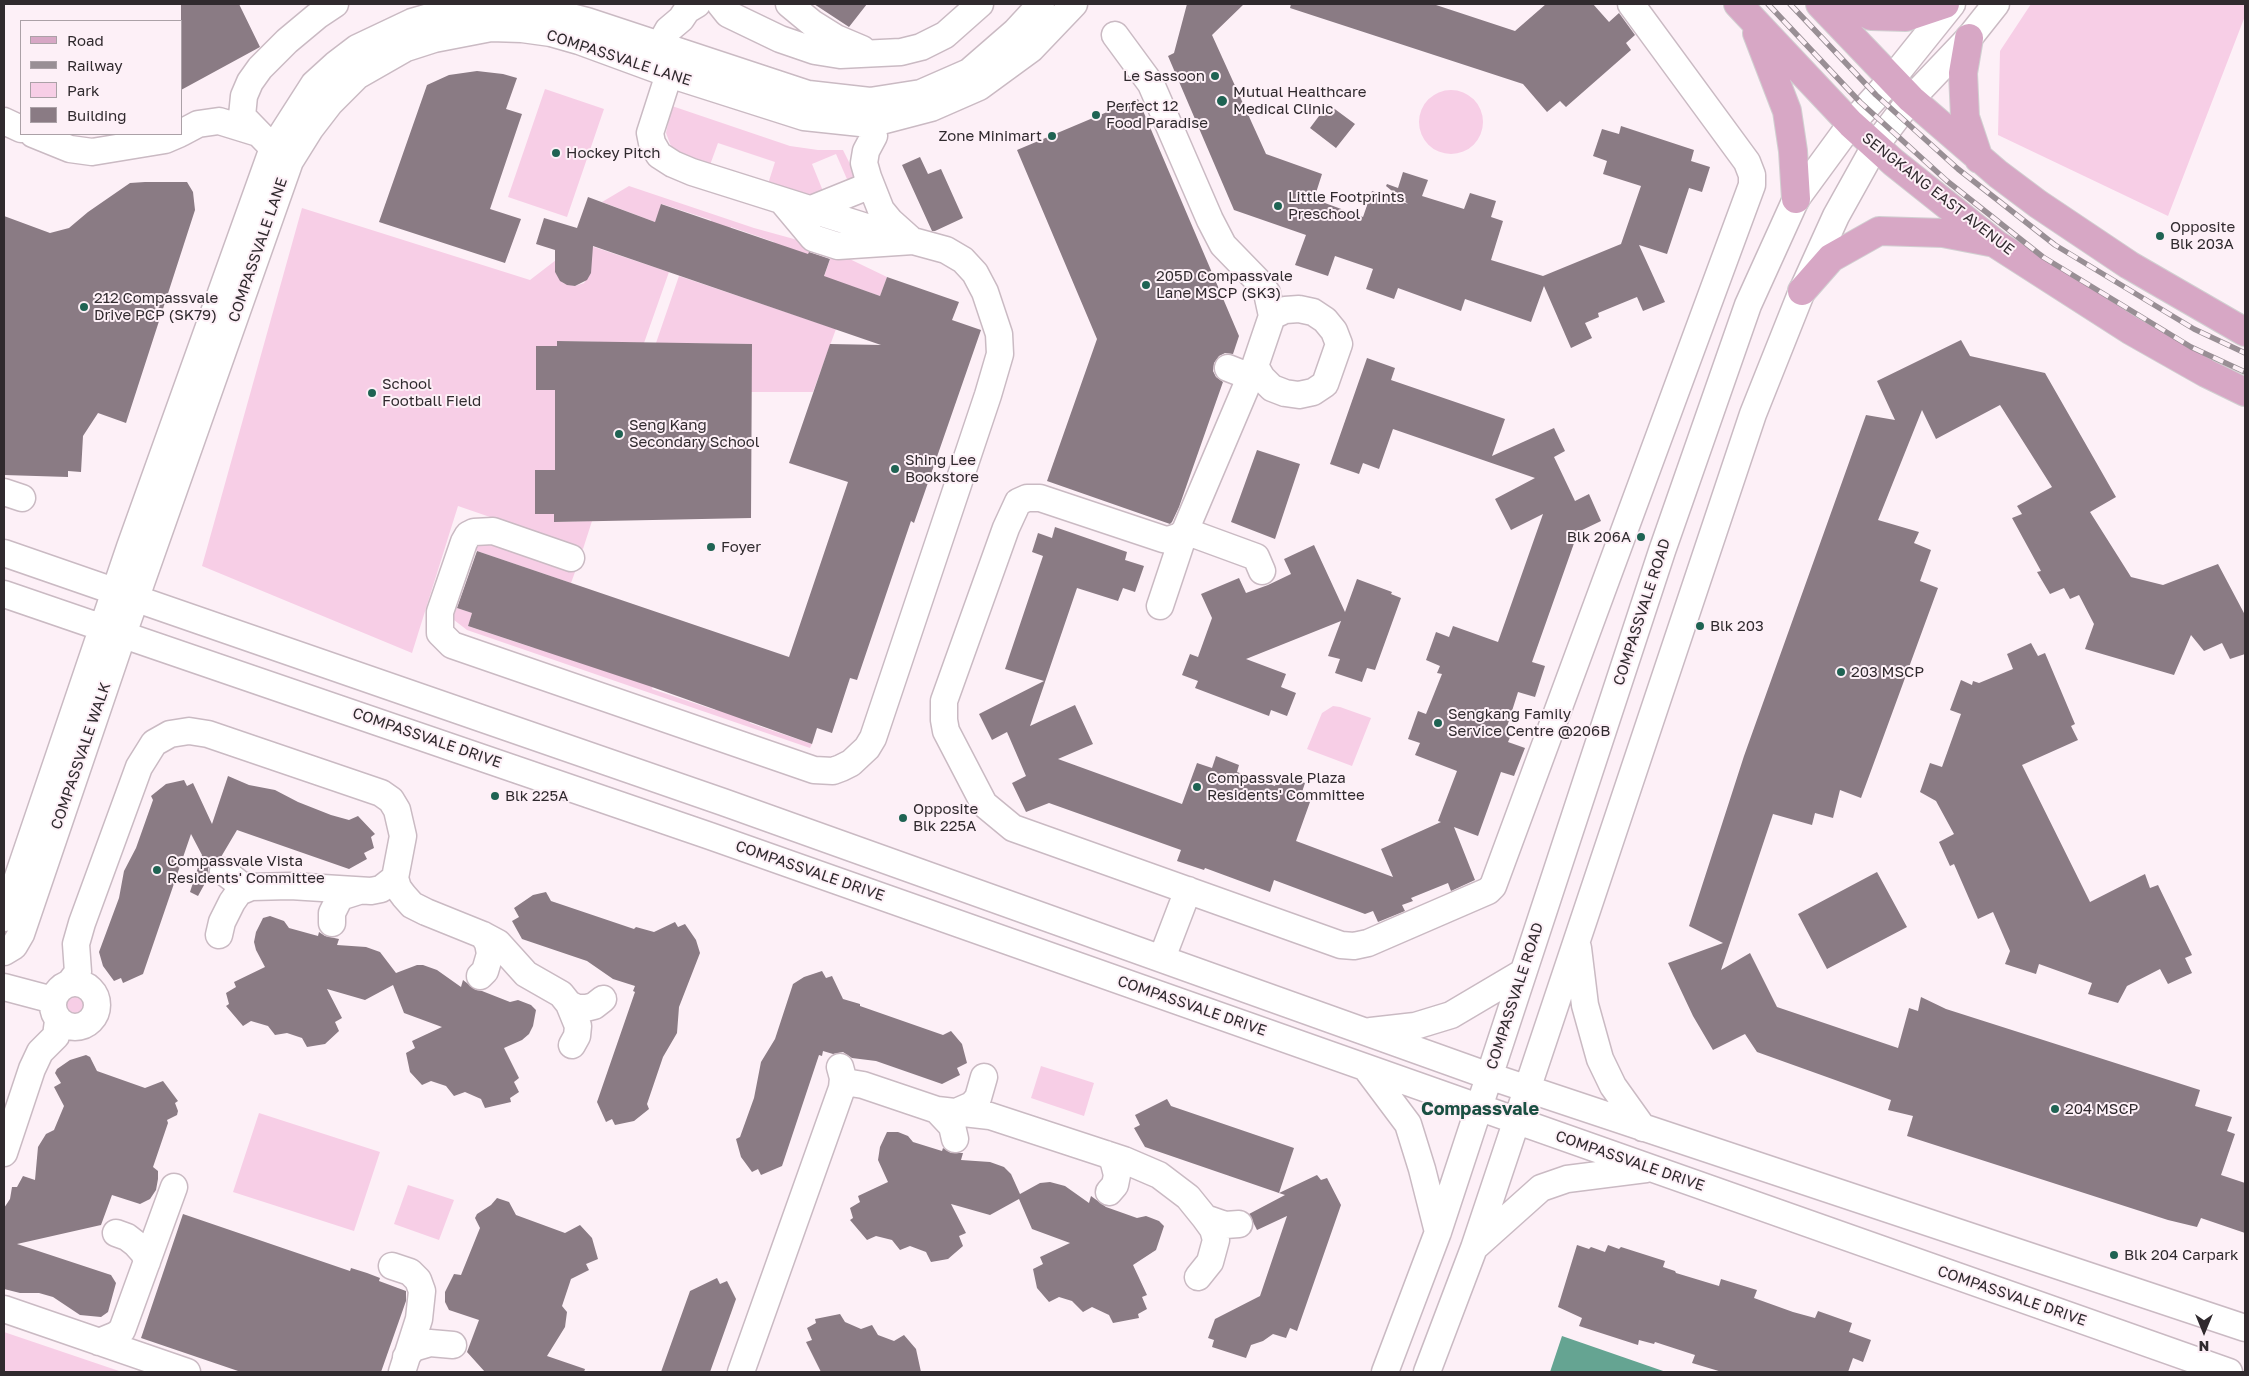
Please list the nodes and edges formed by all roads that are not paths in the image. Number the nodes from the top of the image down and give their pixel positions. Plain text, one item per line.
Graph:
1 (335, 4) edge
2 (720, 4) edge
3 (779, 4) edge
4 (789, 4) edge
5 (980, 4) edge
6 (1041, 4) edge
7 (1074, 4) edge
8 (1631, 4) edge
9 (1820, 4) edge
10 (1846, 4) edge
11 (1945, 4) edge
12 (1952, 4) edge
13 (1996, 4) edge
14 (684, 9) edge
15 (1744, 11) edge
16 (744, 21) junction
17 (1115, 35) dead end
18 (1968, 38) junction
19 (659, 46) junction
20 (875, 53) junction
21 (669, 74) junction
22 (1891, 80) junction
23 (1910, 99) junction
24 (4, 121) edge
25 (870, 124) junction
26 (1851, 124) junction
27 (20, 128) edge
28 (182, 132) edge
29 (36, 135) edge
30 (176, 135) edge
31 (266, 141) junction
32 (1875, 146) junction
33 (1979, 159) junction
34 (868, 177) junction
35 (1796, 199) junction
36 (782, 201) junction
37 (809, 210) junction
38 (913, 241) junction
39 (1996, 244) junction
40 (1802, 291) junction
41 (1272, 316) junction
42 (2245, 332) edge
43 (1244, 370) junction
44 (2245, 392) edge
45 (1185, 531) junction
46 (140, 551) junction
47 (4, 553) edge
48 (571, 558) dead end
49 (1262, 571) dead end
50 (4, 594) edge
51 (126, 594) junction
52 (1160, 606) dead end
53 (113, 631) junction
54 (223, 871) dead end
55 (395, 878) junction
56 (251, 887) junction
57 (1188, 890) junction
58 (359, 891) junction
59 (4, 918) edge
60 (332, 923) dead end
61 (219, 935) dead end
62 (483, 935) junction
63 (1577, 942) junction
64 (4, 952) edge
65 (1162, 958) junction
66 (1522, 973) junction
67 (480, 976) dead end
68 (4, 987) edge
69 (603, 999) dead end
70 (60, 1002) junction
71 (569, 1004) junction
72 (1367, 1031) junction
73 (572, 1045) dead end
74 (1366, 1068) junction
75 (1489, 1076) junction
76 (984, 1077) dead end
77 (1528, 1089) junction
78 (1479, 1108) junction
79 (946, 1111) junction
80 (1517, 1121) junction
81 (1643, 1128) junction
82 (955, 1139) dead end
83 (4, 1153) edge
84 (1106, 1154) junction
85 (1652, 1169) junction
86 (174, 1187) dead end
87 (1110, 1192) dead end
88 (1205, 1218) junction
89 (1238, 1224) dead end
90 (1438, 1232) junction
91 (116, 1233) dead end
92 (1474, 1248) junction
93 (147, 1262) junction
94 (392, 1266) dead end
95 (1198, 1277) dead end
96 (4, 1309) edge
97 (2245, 1328) edge
98 (99, 1342) junction
99 (453, 1344) dead end
100 (404, 1365) edge
101 (187, 1372) edge
102 (741, 1372) edge
103 (1385, 1372) edge
104 (1427, 1372) edge
105 (2229, 1372) edge

1 - 31 street
2 - 16 street
3 - 16 street
4 - 20 street
5 - 20 street
6 - 19 street, COMPASSVALE LANE
7 - 25 street, COMPASSVALE LANE
8 - 57 street
9 - 22 main road
10 - 11 main road
12 - 22 street, COMPASSVALE ROAD
13 - 18 street
14 - 19 street
15 - 26 main road, SENGKANG EAST AVENUE
15 - 35 main road
16 - 20 street
17 - 41 street
18 - 23 street
18 - 33 main road
19 - 31 street, COMPASSVALE LANE
21 - 25 street, COMPASSVALE LANE
21 - 36 street
21 - 46 street, COMPASSVALE LANE
22 - 23 main road
22 - 26 street, COMPASSVALE ROAD
23 - 32 street
23 - 33 main road
24 - 27 street
25 - 34 street
26 - 32 main road, SENGKANG EAST AVENUE
26 - 35 street, COMPASSVALE ROAD
28 - 31 street
29 - 30 street
31 - 46 street, COMPASSVALE LANE
32 - 39 main road, SENGKANG EAST AVENUE
32 - 40 street
33 - 42 main road
34 - 37 street
34 - 38 street
35 - 66 street, COMPASSVALE ROAD
36 - 37 street
36 - 38 street
37 - 38 street
38 - 48 street
39 - 40 main road
39 - 44 main road, SENGKANG EAST AVENUE
40 - 63 street
41 - 43 street
41 - 43 street
43 - 45 street
45 - 49 street
45 - 52 street
45 - 57 street
46 - 51 street
47 - 51 street
50 - 53 street, COMPASSVALE DRIVE
51 - 53 street
51 - 65 street
53 - 59 street
53 - 64 street, COMPASSVALE WALK
53 - 74 street, COMPASSVALE DRIVE
54 - 56 street
55 - 58 street
55 - 62 street
55 - 70 street
56 - 58 street
56 - 61 street
57 - 65 street
58 - 60 street
62 - 67 street
62 - 71 street
63 - 77 street
63 - 81 street
65 - 72 street
66 - 72 street
66 - 75 street, COMPASSVALE ROAD
68 - 70 street
69 - 71 street
70 - 83 street
71 - 73 street
72 - 75 street
74 - 78 street, COMPASSVALE DRIVE
74 - 90 street
75 - 77 street
75 - 78 street, COMPASSVALE ROAD
76 - 79 street
77 - 80 street
77 - 81 street
78 - 80 street, COMPASSVALE DRIVE
78 - 90 street, COMPASSVALE ROAD
79 - 82 street
79 - 84 street
79 - 102 street
80 - 85 street, COMPASSVALE DRIVE
80 - 92 street
81 - 97 street
84 - 87 street
84 - 88 street
85 - 92 street
85 - 105 street, COMPASSVALE DRIVE
86 - 93 street
88 - 89 street
88 - 95 street
90 - 103 street, COMPASSVALE ROAD
91 - 93 street
92 - 104 street
93 - 98 street
94 - 100 street
96 - 98 street
98 - 101 street
99 - 100 street

